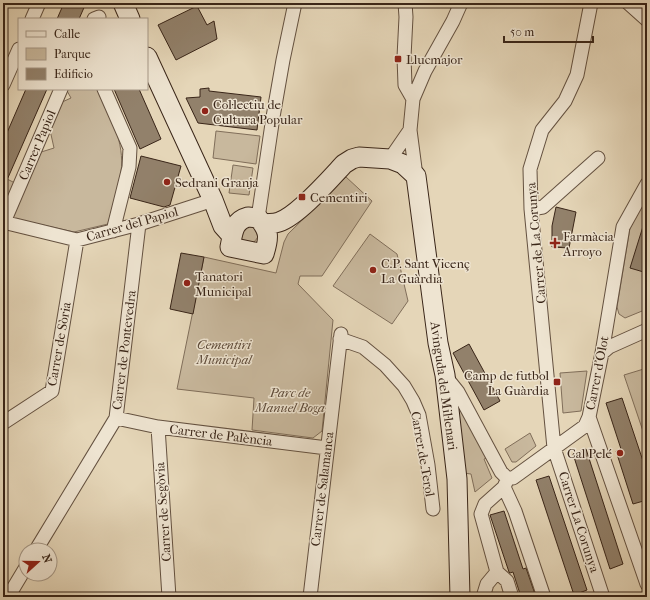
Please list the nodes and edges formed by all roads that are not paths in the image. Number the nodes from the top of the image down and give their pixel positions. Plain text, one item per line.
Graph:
1 (39, 3) edge
2 (295, 3) edge
3 (405, 3) edge
4 (461, 3) edge
5 (591, 3) edge
6 (628, 3) edge
7 (32, 18) edge
8 (647, 20) edge
9 (18, 51) edge
10 (148, 59) edge
11 (3, 86) edge
12 (61, 90) edge
13 (104, 90) edge
14 (413, 99) junction
15 (410, 130) junction
16 (598, 158) dead end
17 (390, 159) junction
18 (416, 176) junction
19 (647, 184) edge
20 (213, 200) junction
21 (300, 208) junction
22 (531, 209) junction
23 (255, 220) junction
24 (3, 222) edge
25 (139, 224) junction
26 (113, 231) junction
27 (232, 236) junction
28 (77, 240) junction
29 (268, 242) junction
30 (647, 330) edge
31 (340, 336) joint
32 (602, 353) junction
33 (444, 375) junction
34 (3, 411) edge
35 (16, 416) junction
36 (589, 417) junction
37 (116, 418) junction
38 (3, 423) edge
39 (158, 426) junction
40 (327, 448) junction
41 (554, 448) junction
42 (506, 483) junction
43 (433, 509) dead end
44 (41, 542) edge
45 (497, 572) junction
46 (18, 580) edge
47 (647, 584) edge
48 (8, 597) edge
49 (169, 597) edge
50 (310, 597) edge
51 (460, 597) edge
52 (483, 597) edge
53 (512, 597) edge
54 (544, 597) edge
55 (603, 597) edge

1 - 7 street
2 - 23 street
3 - 14 street
4 - 14 street
5 - 22 street, Carrer de La Corunya
6 - 8 street
9 - 11 street
10 - 20 street
12 - 24 street, Carrer Papiol
13 - 26 street
14 - 15 street
15 - 17 street
15 - 18 street
16 - 22 street
17 - 18 street
17 - 21 street
18 - 33 street, Avinguda del Mil·lenari
19 - 32 street, Carrer d'Olot
20 - 23 street
20 - 25 street, Carrer del Papiol
20 - 27 street
21 - 23 street
21 - 29 street
22 - 41 street, Carrer de La Corunya
23 - 27 street
23 - 29 street
24 - 28 street, Carrer del Papiol
25 - 26 street, Carrer del Papiol
25 - 37 street, Carrer de Pontevedra
26 - 28 street, Carrer del Papiol
27 - 29 street
28 - 35 street, Carrer de Sòria
30 - 32 street
31 - 40 street, Carrer de Salamanca
31 - 43 street, Carrer de Terol
32 - 36 street, Carrer d'Olot
33 - 42 street
33 - 51 street, Avinguda del Mil·lenari
34 - 35 street
35 - 38 street, Carrer de Sòria
36 - 41 street
36 - 47 street, Carrer d'Olot
37 - 39 street, Carrer de Palència
37 - 44 street, Carrer de Pontevedra
39 - 40 street, Carrer de Palència
39 - 49 street, Carrer de Segòvia
40 - 50 street, Carrer de Salamanca
41 - 42 street
41 - 55 street, Carrer La Corunya
42 - 45 street
42 - 54 street
45 - 52 street
45 - 53 street
46 - 48 street

